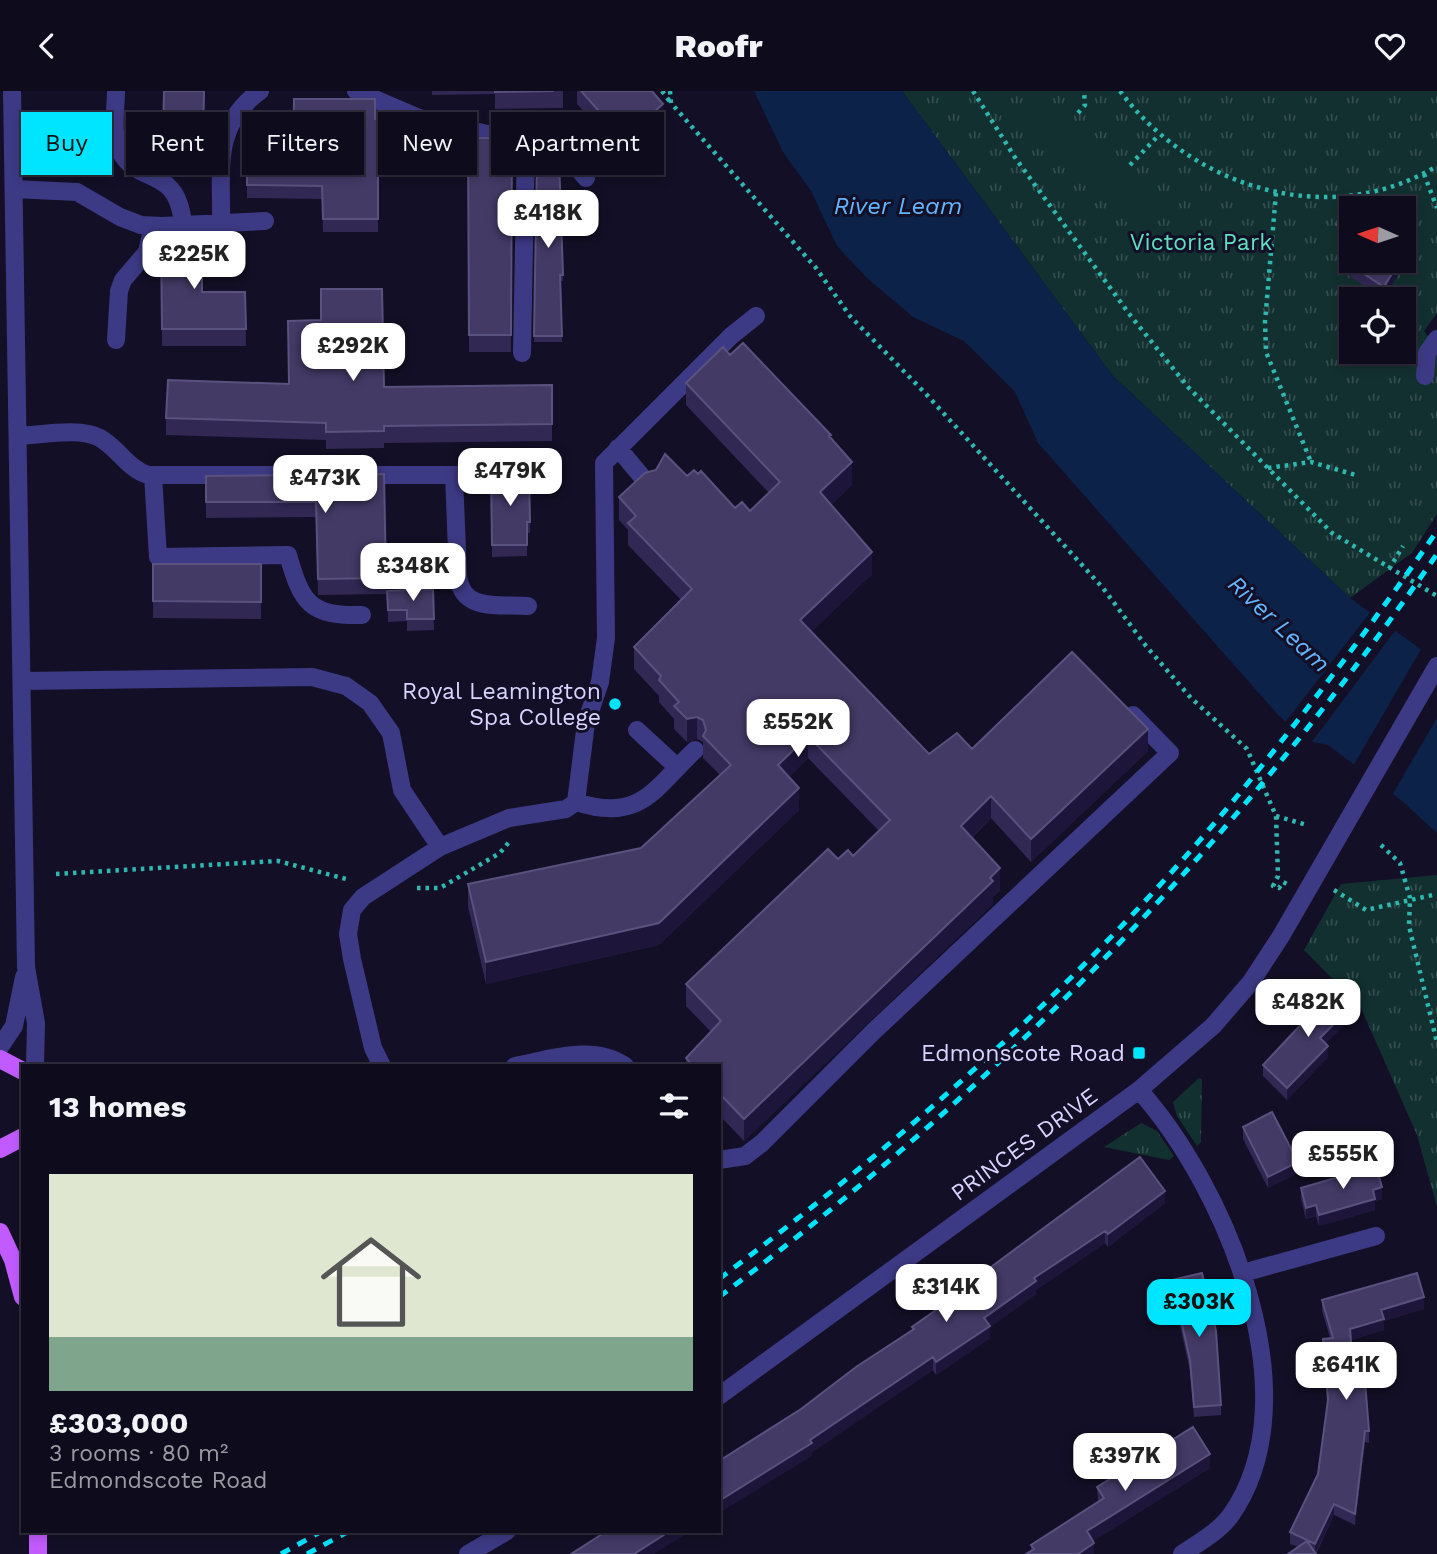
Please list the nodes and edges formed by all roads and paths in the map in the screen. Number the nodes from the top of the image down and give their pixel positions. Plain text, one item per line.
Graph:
1 (12, 91) edge
2 (116, 91) edge
3 (260, 91) edge
4 (356, 91) edge
5 (662, 91) edge
6 (670, 91) edge
7 (973, 91) edge
8 (1083, 91) edge
9 (1120, 91) edge
10 (671, 103) junction
11 (1078, 113) dead end
12 (491, 135) edge
13 (1160, 135) junction
14 (1130, 165) dead end
15 (1437, 166) edge
16 (1424, 174) junction
17 (525, 175) edge
18 (583, 175) edge
19 (586, 178) dead end
20 (14, 189) junction
21 (1276, 193) junction
22 (1437, 208) edge
23 (221, 221) junction
24 (265, 221) dead end
25 (183, 224) junction
26 (153, 226) junction
27 (756, 316) dead end
28 (1437, 339) edge
29 (116, 340) dead end
30 (522, 352) dead end
31 (1425, 376) dead end
32 (18, 436) junction
33 (618, 448) junction
34 (1311, 462) junction
35 (1267, 468) junction
36 (515, 473) edge
37 (153, 475) junction
38 (317, 475) edge
39 (345, 475) edge
40 (454, 475) junction
41 (1359, 476) dead end
42 (648, 484) edge
43 (1403, 546) dead end
44 (1389, 569) junction
45 (1437, 596) edge
46 (528, 606) dead end
47 (362, 615) dead end
48 (1437, 666) edge
49 (22, 681) junction
50 (1117, 698) edge
51 (637, 730) dead end
52 (695, 750) dead end
53 (677, 767) junction
54 (576, 802) junction
55 (531, 815) junction
56 (1276, 816) junction
57 (1307, 825) dead end
58 (1381, 845) dead end
59 (440, 847) junction
60 (56, 874) dead end
61 (1290, 885) dead end
62 (380, 887) junction
63 (1334, 890) dead end
64 (1437, 894) edge
65 (1410, 898) junction
66 (26, 967) junction
67 (1437, 1043) edge
68 (0, 1047) edge
69 (0, 1059) edge
70 (35, 1064) edge
71 (375, 1064) edge
72 (528, 1064) edge
73 (622, 1064) edge
74 (21, 1070) edge
75 (1139, 1090) junction
76 (21, 1138) edge
77 (0, 1149) edge
78 (721, 1160) edge
79 (0, 1232) edge
80 (1376, 1236) dead end
81 (1243, 1273) junction
82 (21, 1290) edge
83 (721, 1395) edge
84 (38, 1533) edge
85 (504, 1533) edge
86 (1189, 1552) edge
87 (38, 1554) edge
88 (468, 1554) edge

1 - 20 street
2 - 25 street
3 - 23 street
4 - 12 street
5 - 10 path
6 - 10 path
7 - 35 path
8 - 11 path
9 - 13 path
10 - 56 path
13 - 14 path
13 - 21 path
15 - 16 path
16 - 21 path
16 - 22 path
17 - 30 street
18 - 19 street
20 - 26 street
20 - 32 street
21 - 34 path
23 - 24 street
23 - 25 street
25 - 26 street
26 - 29 street
27 - 33 street
28 - 31 street
32 - 37 street
32 - 49 street
33 - 42 street
33 - 54 street
34 - 35 path
34 - 41 path
35 - 44 path
36 - 40 street
37 - 38 street
37 - 47 street
39 - 40 street
40 - 46 street
43 - 44 path
44 - 45 path
48 - 75 street, PRINCES DRIVE
49 - 59 street
49 - 66 street
50 - 78 street
51 - 53 street
52 - 53 street
53 - 54 street
54 - 55 street
55 - 59 street
55 - 62 path
56 - 57 path
56 - 61 path
58 - 65 path
59 - 62 street
60 - 62 path
62 - 71 street
63 - 65 path
64 - 65 path
65 - 67 path
66 - 68 street
66 - 70 street
69 - 74 main road
72 - 73 street
75 - 81 street
75 - 83 street, PRINCES DRIVE
76 - 77 main road
79 - 82 main road
80 - 81 street
81 - 86 street
84 - 87 main road
85 - 88 street

